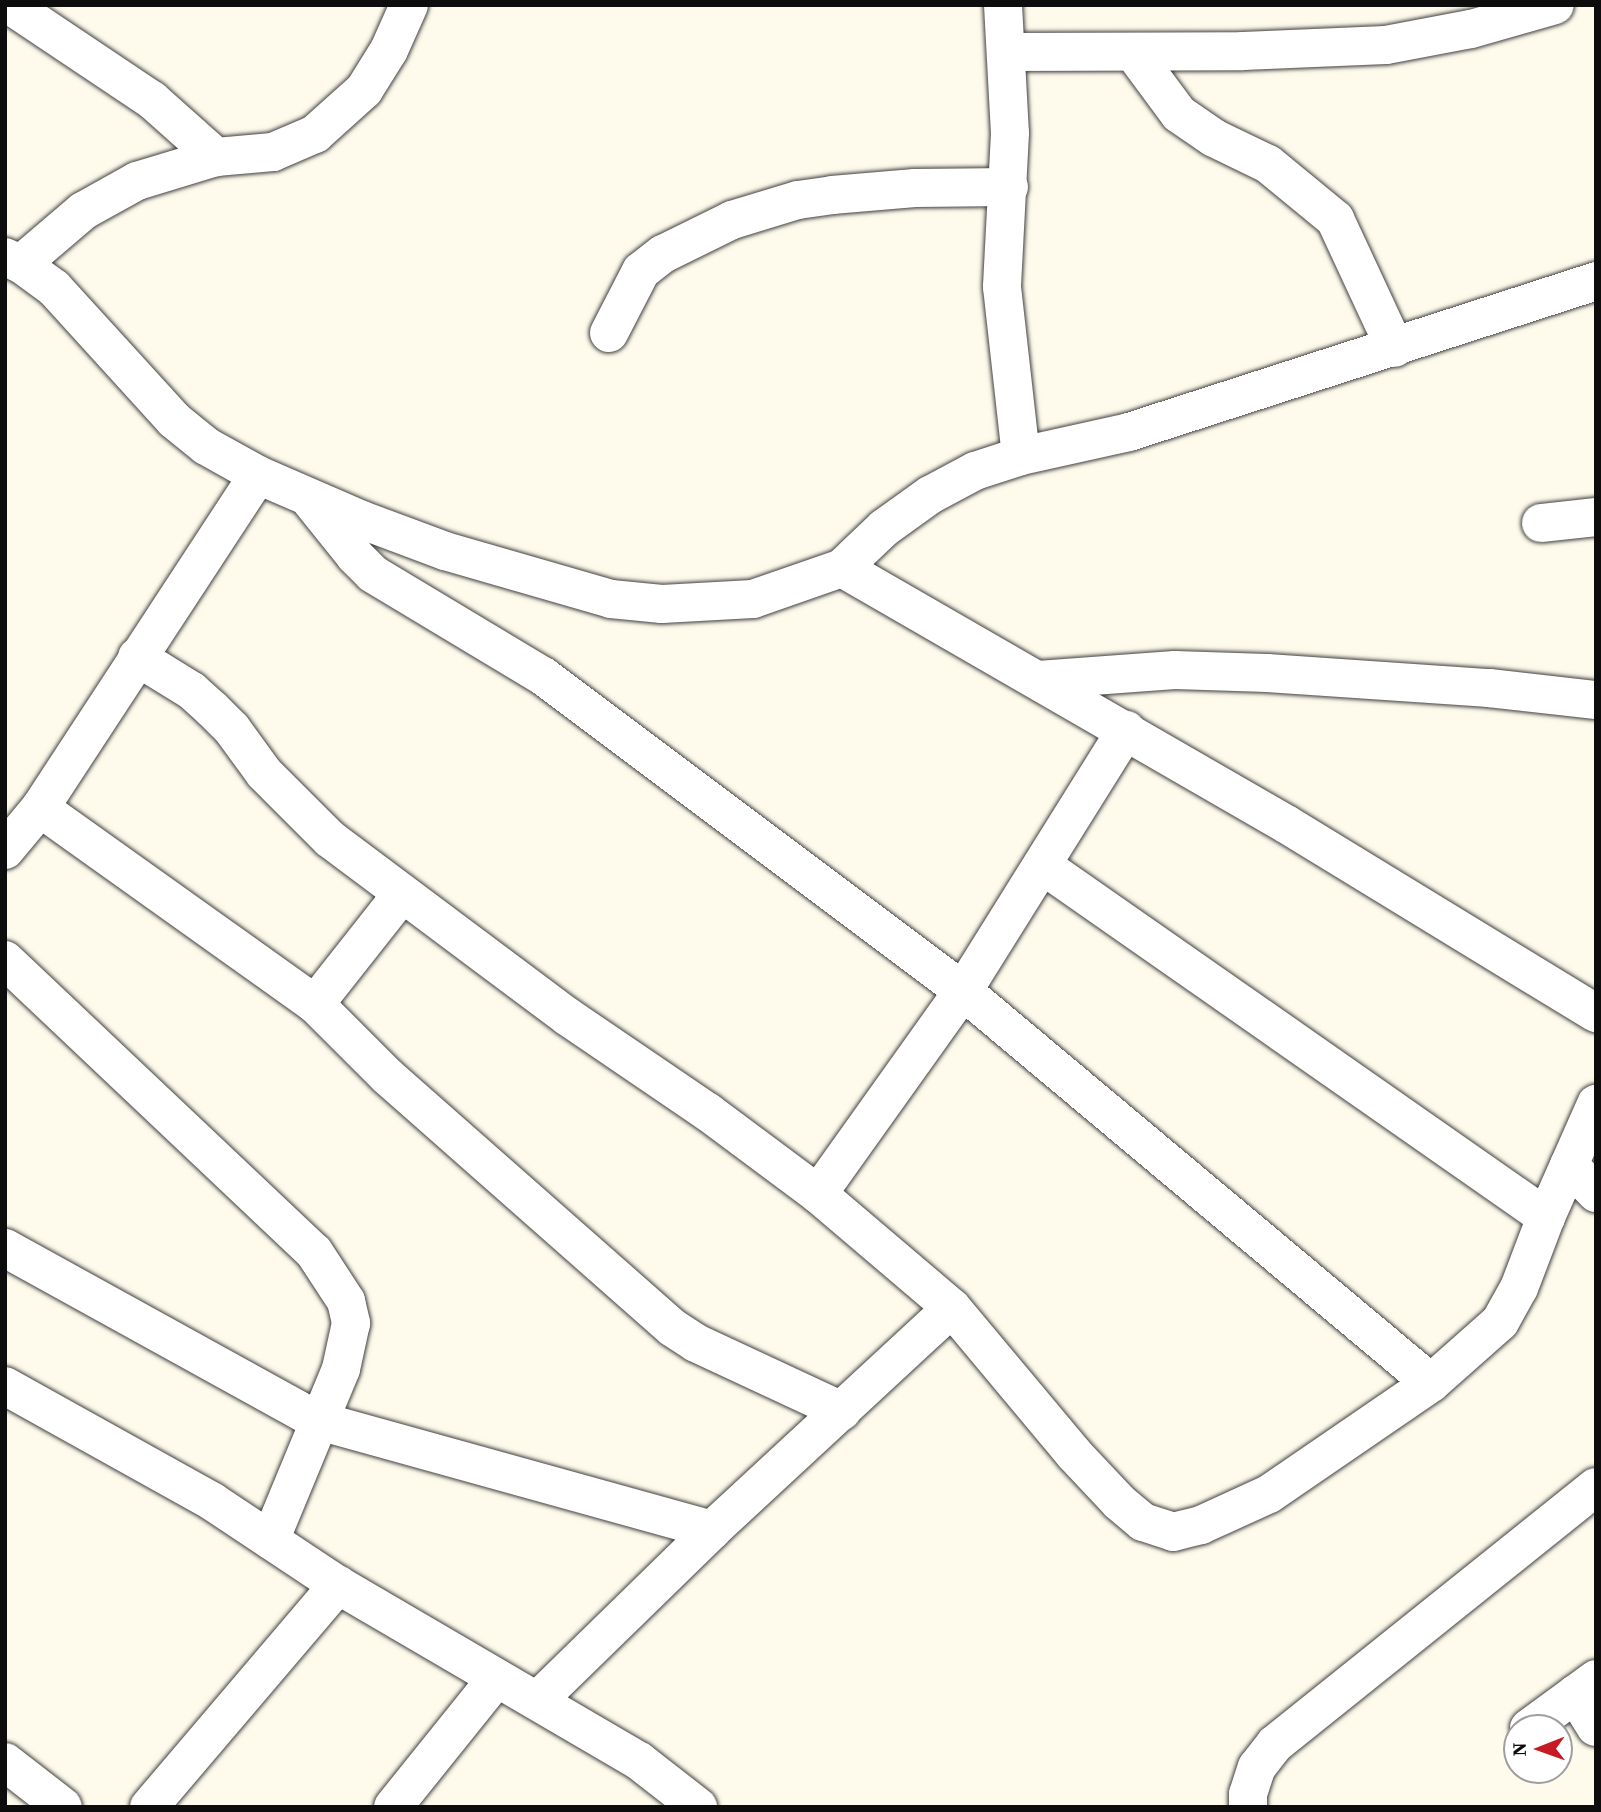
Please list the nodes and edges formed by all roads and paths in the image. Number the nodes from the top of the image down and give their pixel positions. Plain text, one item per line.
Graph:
1 (10, 5) edge
2 (408, 5) edge
3 (1003, 5) edge
4 (1555, 5) edge
5 (1007, 52) junction
6 (1133, 52) junction
7 (216, 157) junction
8 (1009, 187) junction
9 (13, 260) edge
10 (1596, 281) edge
11 (609, 333) dead end
12 (1395, 348) junction
13 (1021, 456) junction
14 (258, 475) junction
15 (307, 496) junction
16 (1596, 517) edge
17 (1541, 523) dead end
18 (842, 568) junction
19 (137, 657) junction
20 (1038, 680) junction
21 (1596, 700) edge
22 (1126, 730) junction
23 (40, 808) junction
24 (5, 850) edge
25 (1042, 865) junction
26 (401, 895) junction
27 (5, 960) edge
28 (963, 991) junction
29 (315, 1004) junction
30 (1596, 1013) edge
31 (1596, 1104) edge
32 (1569, 1165) junction
33 (1596, 1193) edge
34 (818, 1194) junction
35 (1546, 1217) junction
36 (5, 1248) edge
37 (952, 1308) junction
38 (1431, 1383) junction
39 (5, 1386) edge
40 (842, 1411) junction
41 (319, 1421) junction
42 (1596, 1487) edge
43 (712, 1530) junction
44 (270, 1540) junction
45 (338, 1585) junction
46 (496, 1679) junction
47 (1586, 1686) edge
48 (538, 1700) junction
49 (1548, 1714) edge
50 (1596, 1727) edge
51 (5, 1762) edge
52 (63, 1807) edge
53 (149, 1807) edge
54 (393, 1807) edge
55 (698, 1807) edge
56 (1248, 1807) edge

1 - 7 street
2 - 7 street
3 - 5 street
4 - 6 street
5 - 6 street
5 - 8 street
6 - 12 street
7 - 9 street
8 - 11 street
8 - 13 street
9 - 14 street
10 - 12 street
12 - 13 street
13 - 18 street
14 - 15 street
14 - 19 street
15 - 18 street
15 - 28 street
16 - 17 street
18 - 20 street
19 - 23 street
19 - 26 street
20 - 21 street
20 - 22 street
22 - 25 street
22 - 30 street
23 - 24 street
23 - 29 street
25 - 28 street
25 - 35 street
26 - 29 street
26 - 34 street
27 - 41 street
28 - 34 street
28 - 38 street
29 - 40 street
31 - 32 street
32 - 33 street
32 - 35 street
34 - 37 street
35 - 38 street
36 - 41 street
37 - 38 street
37 - 40 street
39 - 44 street
40 - 43 street
41 - 43 street
41 - 44 street
42 - 56 street
43 - 48 street
44 - 45 street
45 - 46 street
45 - 53 street
46 - 48 street
46 - 54 street
47 - 49 street
47 - 50 street
48 - 55 street
51 - 52 street

